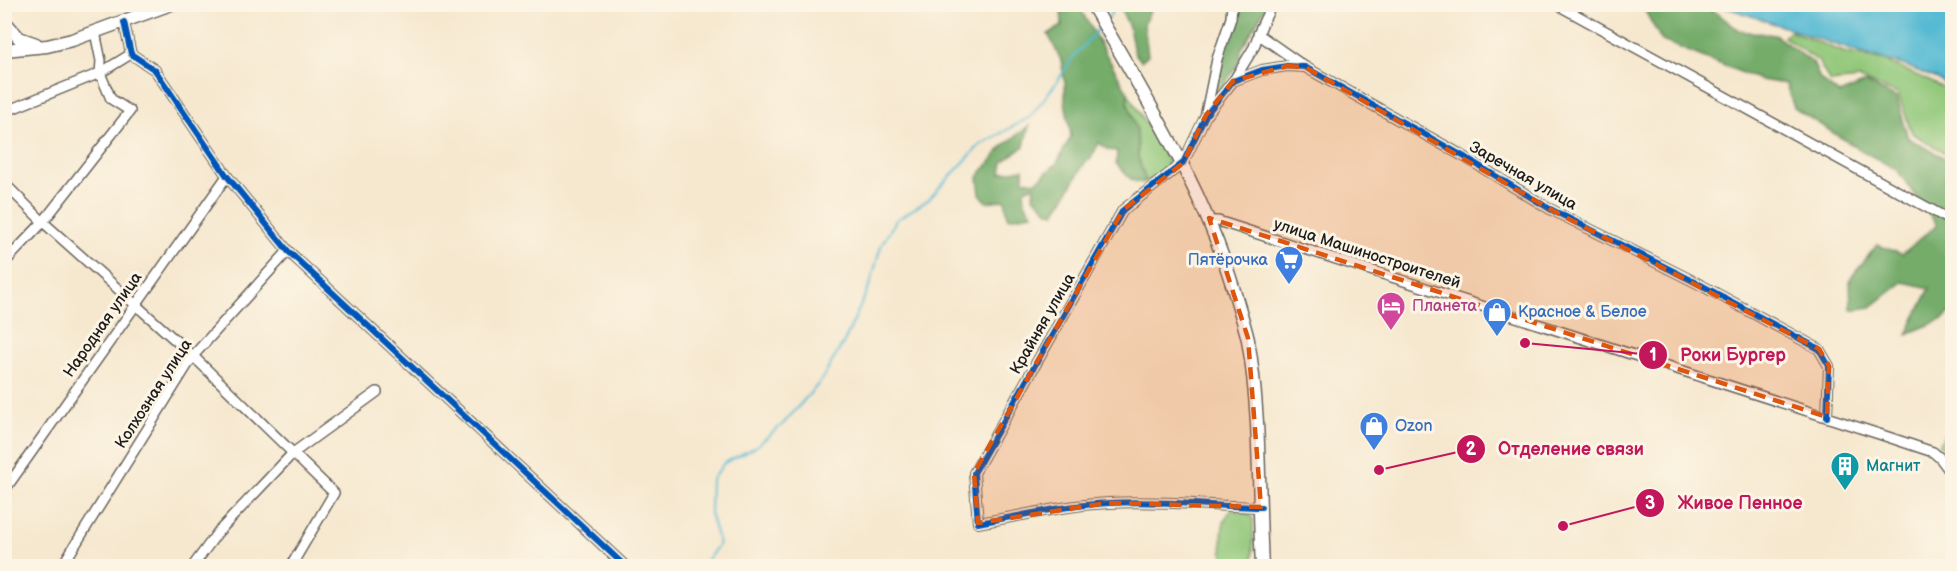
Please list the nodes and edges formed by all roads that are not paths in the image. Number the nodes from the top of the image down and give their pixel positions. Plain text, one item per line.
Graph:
1 (171, 4) edge
2 (1092, 4) edge
3 (1232, 4) edge
4 (1272, 4) edge
5 (1556, 4) edge
6 (4, 21) edge
7 (124, 22) junction
8 (95, 32) junction
9 (1258, 34) junction
10 (46, 46) junction
11 (4, 50) edge
12 (131, 54) junction
13 (1305, 67) junction
14 (100, 73) junction
15 (1233, 81) junction
16 (4, 112) edge
17 (1206, 115) junction
18 (1183, 163) junction
19 (227, 176) junction
20 (4, 183) edge
21 (1210, 221) junction
22 (1953, 221) edge
23 (43, 222) junction
24 (288, 251) junction
25 (4, 263) edge
26 (136, 305) junction
27 (193, 356) junction
28 (377, 392) dead end
29 (1827, 417) junction
30 (293, 453) junction
31 (1953, 474) edge
32 (4, 491) edge
33 (1261, 507) junction
34 (62, 567) edge
35 (193, 567) edge
36 (291, 567) edge
37 (625, 567) edge
38 (1262, 567) edge

1 - 7 street
2 - 18 street
3 - 17 street
4 - 9 street
5 - 22 street
6 - 10 street
7 - 8 street
7 - 12 street
8 - 10 street
8 - 14 street
9 - 13 street, Заречная улица
9 - 15 street
10 - 11 street
12 - 14 street
12 - 19 street
13 - 15 street
13 - 29 street, Заречная улица
14 - 16 street
14 - 23 street
15 - 17 street
17 - 18 street
18 - 21 street
18 - 33 street, Крайняя улица
19 - 24 street
19 - 26 street, Народная улица
20 - 23 street
21 - 29 street, улица Машиностроителей
21 - 33 street
23 - 25 street
23 - 26 street
24 - 27 street, Колхозная улица
24 - 37 street
26 - 27 street
26 - 32 street, Народная улица
27 - 30 street
27 - 34 street, Колхозная улица
28 - 30 street
29 - 31 street, улица Машиностроителей
30 - 35 street
30 - 36 street
33 - 38 street

